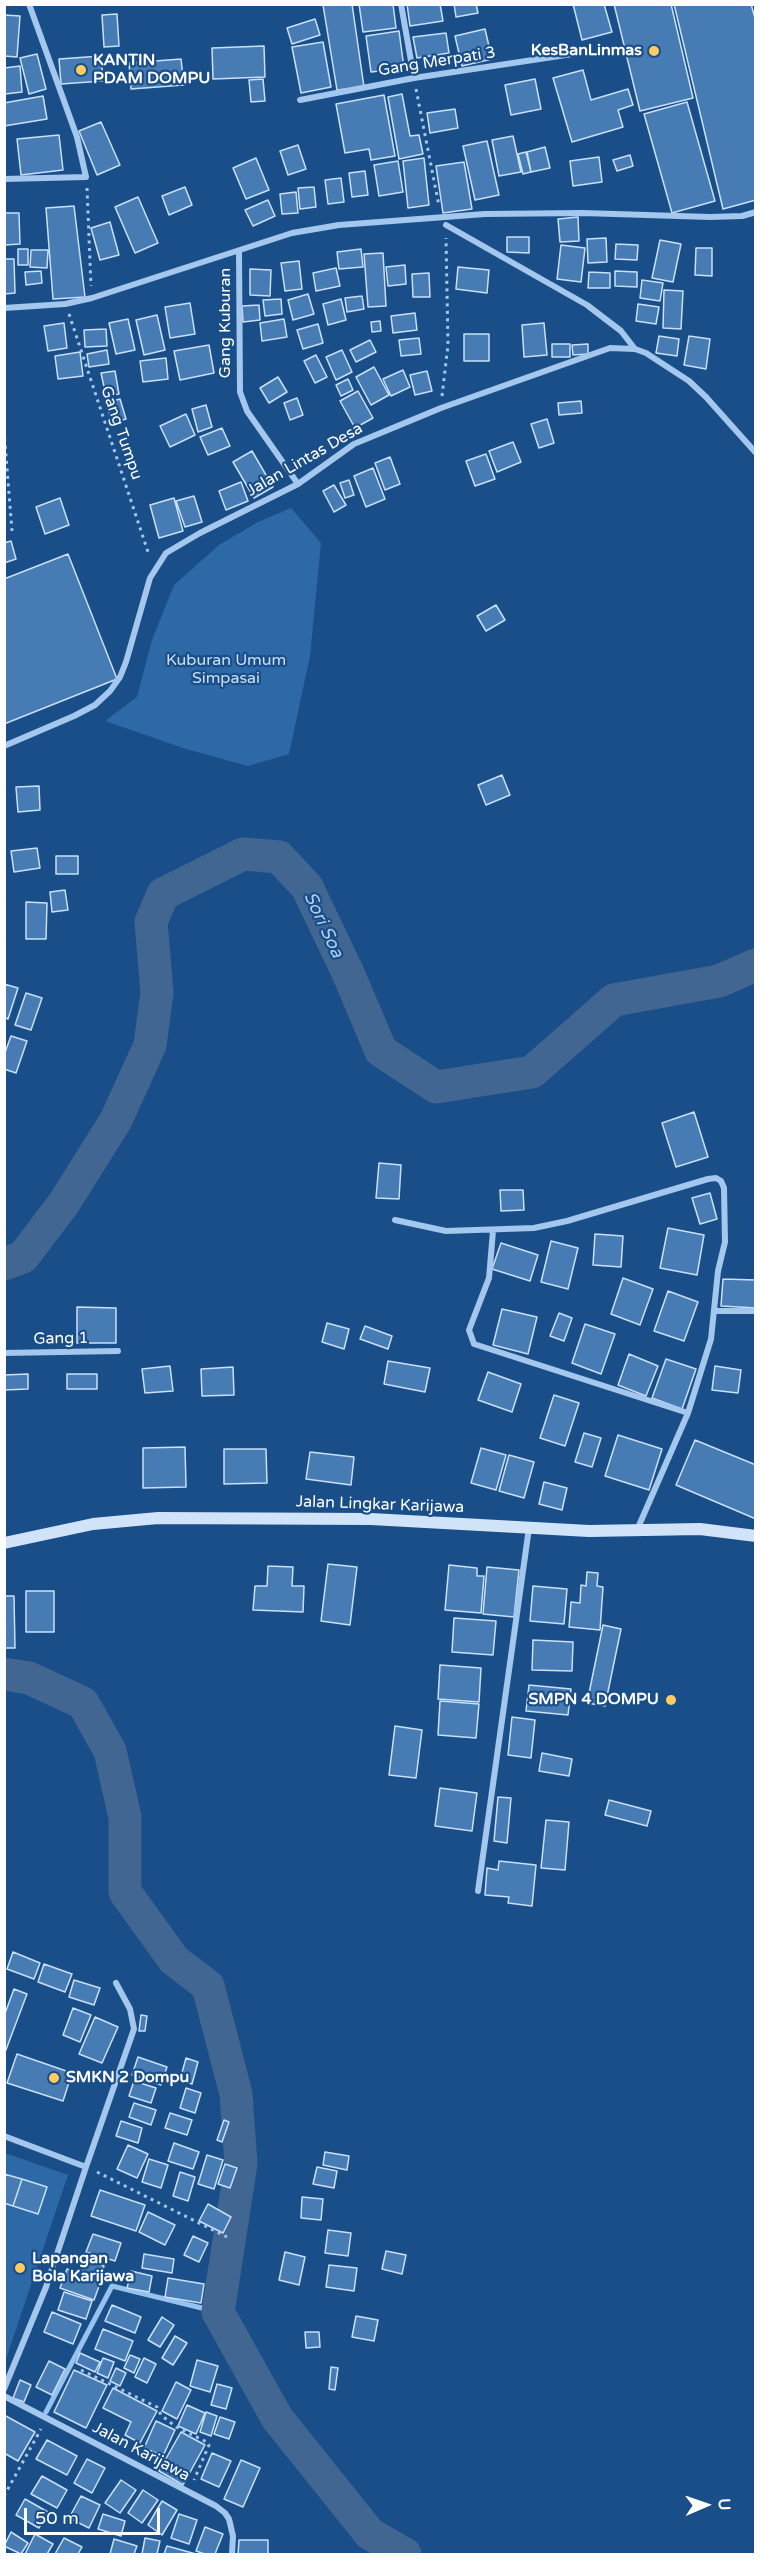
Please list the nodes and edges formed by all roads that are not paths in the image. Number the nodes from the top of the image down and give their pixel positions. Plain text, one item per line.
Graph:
1 (29, 4) edge
2 (401, 4) edge
3 (579, 53) dead end
4 (414, 78) junction
5 (300, 100) dead end
6 (4, 179) edge
7 (756, 212) edge
8 (446, 225) road end
9 (239, 252) junction
10 (4, 308) edge
11 (635, 349) junction
12 (756, 453) edge
13 (298, 484) junction
14 (4, 746) edge
15 (395, 1220) dead end
16 (493, 1231) junction
17 (714, 1311) junction
18 (756, 1311) edge
19 (118, 1351) dead end
20 (4, 1353) edge
21 (688, 1413) junction
22 (529, 1528) junction
23 (636, 1530) junction
24 (756, 1536) edge
25 (4, 1543) edge
26 (478, 1891) dead end
27 (116, 1983) dead end
28 (4, 2136) edge
29 (86, 2167) junction
30 (4, 2389) edge
31 (4, 2396) edge
32 (232, 2554) edge

1 - 6 street
2 - 4 street
3 - 4 street, Gang Merpati 3
4 - 5 street, Gang Merpati 3
7 - 9 street
8 - 11 street
9 - 10 street
9 - 13 street, Gang Kuburan
11 - 12 street, Jalan Lintas Desa
11 - 13 street, Jalan Lintas Desa
13 - 14 street, Jalan Lintas Desa
15 - 16 street
16 - 17 street
16 - 21 street
17 - 18 street
17 - 21 street
19 - 20 street, Gang 1
21 - 23 street
22 - 23 main road, Jalan Lingkar Karijawa
22 - 25 main road, Jalan Lingkar Karijawa
22 - 26 street
23 - 24 main road, Jalan Lingkar Karijawa
27 - 29 street
28 - 29 street
29 - 30 street
31 - 32 street, Jalan Karijawa

